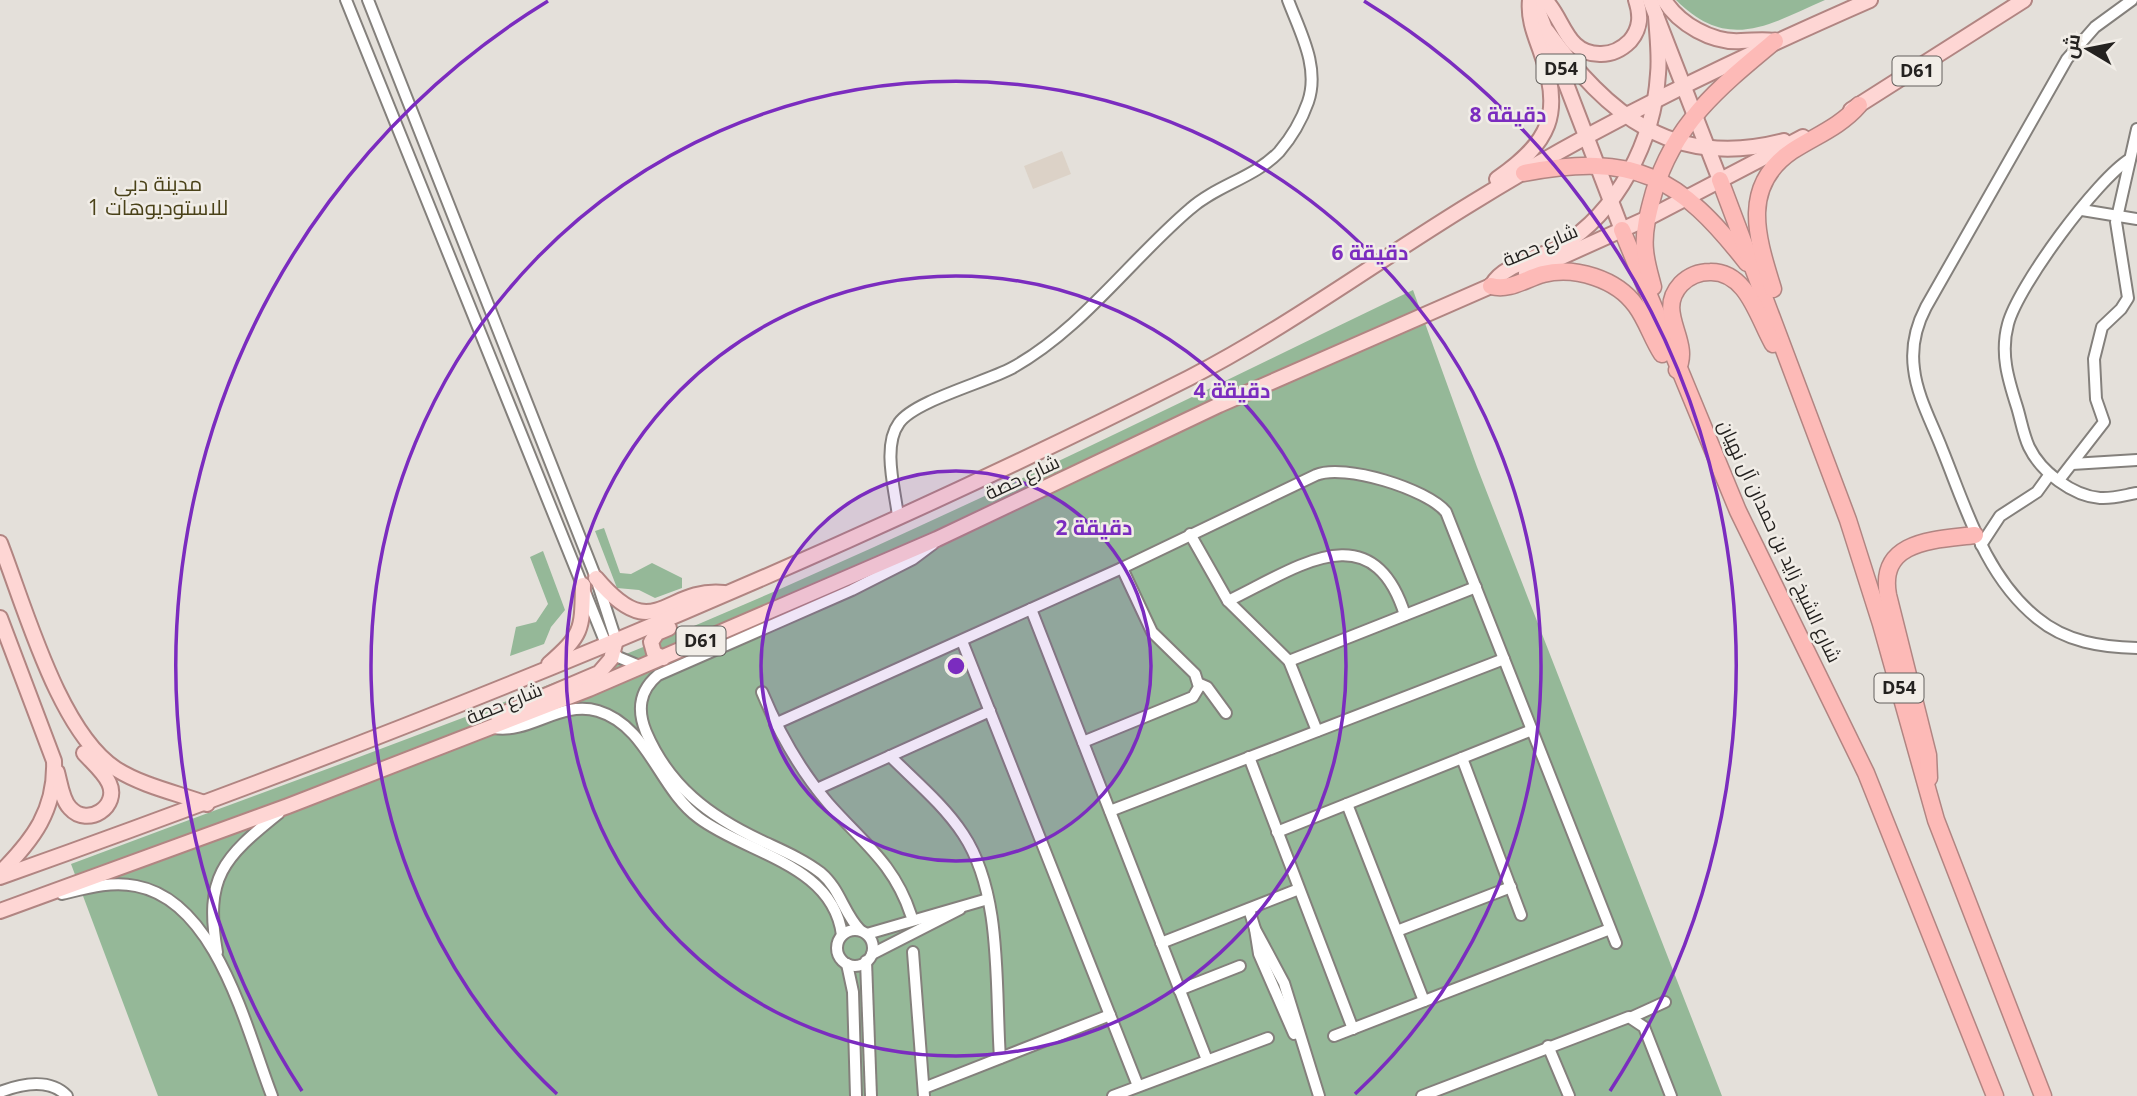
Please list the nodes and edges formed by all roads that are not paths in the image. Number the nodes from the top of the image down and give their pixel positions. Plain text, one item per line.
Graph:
1 (346, 0) edge
2 (368, 0) edge
3 (1288, 0) edge
4 (1532, 0) edge
5 (1545, 0) edge
6 (1636, 0) edge
7 (1650, 0) edge
8 (1664, 0) edge
9 (1870, 0) edge
10 (2024, 0) edge
11 (2132, 0) edge
12 (1656, 15) junction
13 (1547, 31) junction
14 (1775, 41) junction
15 (1682, 85) junction
16 (1655, 100) junction
17 (1859, 106) junction
18 (1693, 114) junction
19 (1624, 117) junction
20 (1647, 129) junction
21 (2137, 129) edge
22 (1805, 135) junction
23 (1587, 138) junction
24 (1675, 140) junction
25 (1705, 146) junction
26 (2130, 159) junction
27 (1597, 164) junction
28 (1630, 171) junction
29 (1524, 173) junction
30 (1657, 180) junction
31 (1720, 180) junction
32 (1687, 198) junction
33 (1475, 200) junction
34 (1610, 200) junction
35 (2082, 210) junction
36 (2117, 216) junction
37 (1647, 218) junction
38 (2137, 219) edge
39 (1622, 230) junction
40 (1759, 279) junction
41 (1491, 286) junction
42 (2125, 305) junction
43 (2137, 306) edge
44 (1662, 330) junction
45 (1789, 366) junction
46 (1677, 370) junction
47 (2137, 460) edge
48 (2071, 464) junction
49 (2054, 477) junction
50 (2137, 493) edge
51 (898, 516) junction
52 (1190, 534) junction
53 (937, 539) junction
54 (1978, 540) junction
55 (0, 543) edge
56 (1122, 568) junction
57 (589, 581) junction
58 (1476, 587) junction
59 (729, 594) junction
60 (1228, 601) junction
61 (701, 607) junction
62 (1031, 609) junction
63 (1405, 615) junction
64 (0, 618) edge
65 (962, 641) junction
66 (612, 646) junction
67 (2137, 648) edge
68 (663, 658) junction
69 (1504, 659) junction
70 (1289, 661) junction
71 (642, 667) junction
72 (543, 670) junction
73 (1200, 684) junction
74 (762, 692) dead end
75 (990, 711) junction
76 (1226, 713) dead end
77 (67, 715) junction
78 (775, 724) junction
79 (494, 728) junction
80 (1532, 730) junction
81 (1317, 731) junction
82 (1083, 742) junction
83 (446, 746) junction
84 (890, 756) junction
85 (1249, 757) junction
86 (1462, 758) junction
87 (54, 761) junction
88 (817, 789) junction
89 (1927, 791) junction
90 (207, 804) junction
91 (1348, 804) junction
92 (288, 806) junction
93 (1110, 811) junction
94 (1277, 832) junction
95 (0, 875) edge
96 (1511, 887) junction
97 (1299, 889) junction
98 (32, 899) junction
99 (988, 899) junction
100 (962, 907) junction
101 (1249, 909) junction
102 (0, 911) edge
103 (923, 915) junction
104 (1521, 915) dead end
105 (909, 918) junction
106 (927, 927) junction
107 (1610, 929) junction
108 (1396, 931) junction
109 (863, 932) junction
110 (911, 934) junction
111 (842, 935) junction
112 (1161, 943) junction
113 (1616, 943) dead end
114 (913, 952) dead end
115 (218, 958) junction
116 (869, 958) junction
117 (847, 964) junction
118 (1240, 966) dead end
119 (1996, 977) junction
120 (1179, 990) junction
121 (1424, 1001) junction
122 (1665, 1002) dead end
123 (1110, 1015) junction
124 (1632, 1017) junction
125 (1353, 1029) junction
126 (1334, 1036) dead end
127 (1268, 1038) dead end
128 (1548, 1046) junction
129 (1000, 1059) junction
130 (1207, 1060) junction
131 (1138, 1086) junction
132 (0, 1092) edge
133 (924, 1092) edge
134 (67, 1096) edge
135 (272, 1096) edge
136 (856, 1096) edge
137 (871, 1096) edge
138 (1113, 1096) edge
139 (1319, 1096) edge
140 (1422, 1096) edge
141 (1569, 1096) edge
142 (1671, 1096) edge
143 (1995, 1096) edge
144 (2043, 1096) edge
145 (2048, 1096) edge

1 - 57 street
2 - 57 street
3 - 51 street
4 - 13 main road, شارع الشيخ زايد بن حمدان آل نهيان / D54
4 - 33 main road
5 - 6 main road
7 - 12 main road, D54
8 - 14 main road
9 - 14 main road, شارع حصة / D61
10 - 17 main road, شارع حصة / D61
11 - 54 street
12 - 15 main road, D54
12 - 16 main road
13 - 19 main road
13 - 23 main road, شارع الشيخ زايد بن حمدان آل نهيان / D54
14 - 15 main road, شارع حصة / D61
14 - 18 highway
15 - 16 main road, شارع حصة / D61
15 - 18 main road, D54
16 - 19 main road, شارع حصة / D61
16 - 20 main road
17 - 22 main road, شارع حصة / D61
17 - 45 highway
18 - 24 highway
18 - 25 main road, D54
19 - 20 main road
19 - 23 main road, شارع حصة / D61
20 - 24 main road
20 - 28 main road
21 - 26 street
22 - 25 main road
22 - 31 main road, شارع حصة / D61
23 - 27 main road, شارع الشيخ زايد بن حمدان آل نهيان / D54
23 - 29 main road, شارع حصة / D61
24 - 25 main road
24 - 30 highway
25 - 31 main road, D54
26 - 35 street
26 - 36 street
27 - 28 highway
27 - 29 highway
27 - 34 main road, شارع الشيخ زايد بن حمدان آل نهيان / D54
28 - 30 highway
28 - 34 main road
29 - 33 main road, شارع حصة / D61
30 - 32 highway
30 - 37 highway
31 - 32 main road, شارع حصة / D61
31 - 40 highway, D54
32 - 37 main road, شارع حصة / D61
32 - 40 highway
33 - 51 main road, شارع حصة / D61
34 - 39 main road, شارع الشيخ زايد بن حمدان آل نهيان / D54
34 - 41 main road
35 - 36 street
35 - 49 street
36 - 38 street
36 - 42 street
37 - 39 main road, شارع حصة / D61
37 - 44 highway
39 - 41 main road, شارع حصة / D61
39 - 44 highway, شارع الشيخ زايد بن حمدان آل نهيان / D54
40 - 45 highway, D54
41 - 46 highway
41 - 53 main road, شارع حصة / D61
42 - 43 street
42 - 48 street
44 - 46 highway, شارع الشيخ زايد بن حمدان آل نهيان / D54
45 - 46 highway
45 - 89 highway, D54
46 - 143 highway, شارع الشيخ زايد بن حمدان آل نهيان / D54
47 - 48 street
48 - 49 street
49 - 50 street
49 - 54 street
51 - 59 main road, شارع حصة / D61
52 - 56 street
52 - 58 street
52 - 60 street
53 - 68 main road, شارع حصة / D61
53 - 109 street
54 - 67 street
54 - 89 highway
55 - 77 main road
56 - 62 street
56 - 73 street
57 - 59 main road
57 - 66 street
57 - 72 main road
58 - 63 street
58 - 69 street
59 - 61 main road, شارع حصة / D61
60 - 63 street
60 - 70 street
61 - 66 main road, شارع حصة / D61
61 - 68 main road
62 - 65 street
62 - 82 street
63 - 70 street
64 - 87 main road
65 - 75 street
65 - 78 street
66 - 71 street
66 - 72 main road, شارع حصة / D61
66 - 83 main road
68 - 71 main road, شارع حصة / D61
69 - 80 street
69 - 81 street
70 - 81 street
71 - 79 main road, شارع حصة / D61
72 - 90 main road, شارع حصة / D61
73 - 76 street
73 - 82 street
74 - 78 street
75 - 84 street
75 - 123 street
77 - 87 main road
77 - 90 main road
78 - 88 street
79 - 83 main road, شارع حصة / D61
79 - 111 street
80 - 86 street
80 - 107 street
81 - 85 street
82 - 93 street
83 - 92 main road, شارع حصة / D61
84 - 88 street
84 - 99 street
85 - 93 street
85 - 94 street
86 - 91 street
86 - 96 street
87 - 95 main road
88 - 105 street
89 - 119 highway, D54
90 - 95 main road, شارع حصة / D61
91 - 94 street
91 - 108 street
92 - 98 main road, شارع حصة / D61
92 - 115 street
93 - 112 street
94 - 97 street
96 - 104 street
96 - 108 street
97 - 101 street
97 - 125 street
98 - 102 main road, شارع حصة / D61
98 - 115 street
99 - 100 street
99 - 129 street
100 - 103 street
100 - 106 street
101 - 112 street
101 - 139 street
103 - 105 street
103 - 106 street
105 - 109 street
105 - 110 street
106 - 110 street
107 - 113 street
107 - 121 street
108 - 121 street
109 - 111 street
109 - 116 street
110 - 116 street
111 - 117 street
112 - 120 street
114 - 133 street
115 - 135 street
116 - 117 street
116 - 137 street
117 - 136 street
118 - 120 street
119 - 144 highway, D54
119 - 145 street
120 - 130 street
121 - 125 street
122 - 124 street
123 - 129 street
123 - 131 street
124 - 128 street
124 - 142 street
125 - 126 street
127 - 130 street
128 - 140 street
128 - 141 street
129 - 133 street
130 - 131 street
131 - 138 street
132 - 134 street

